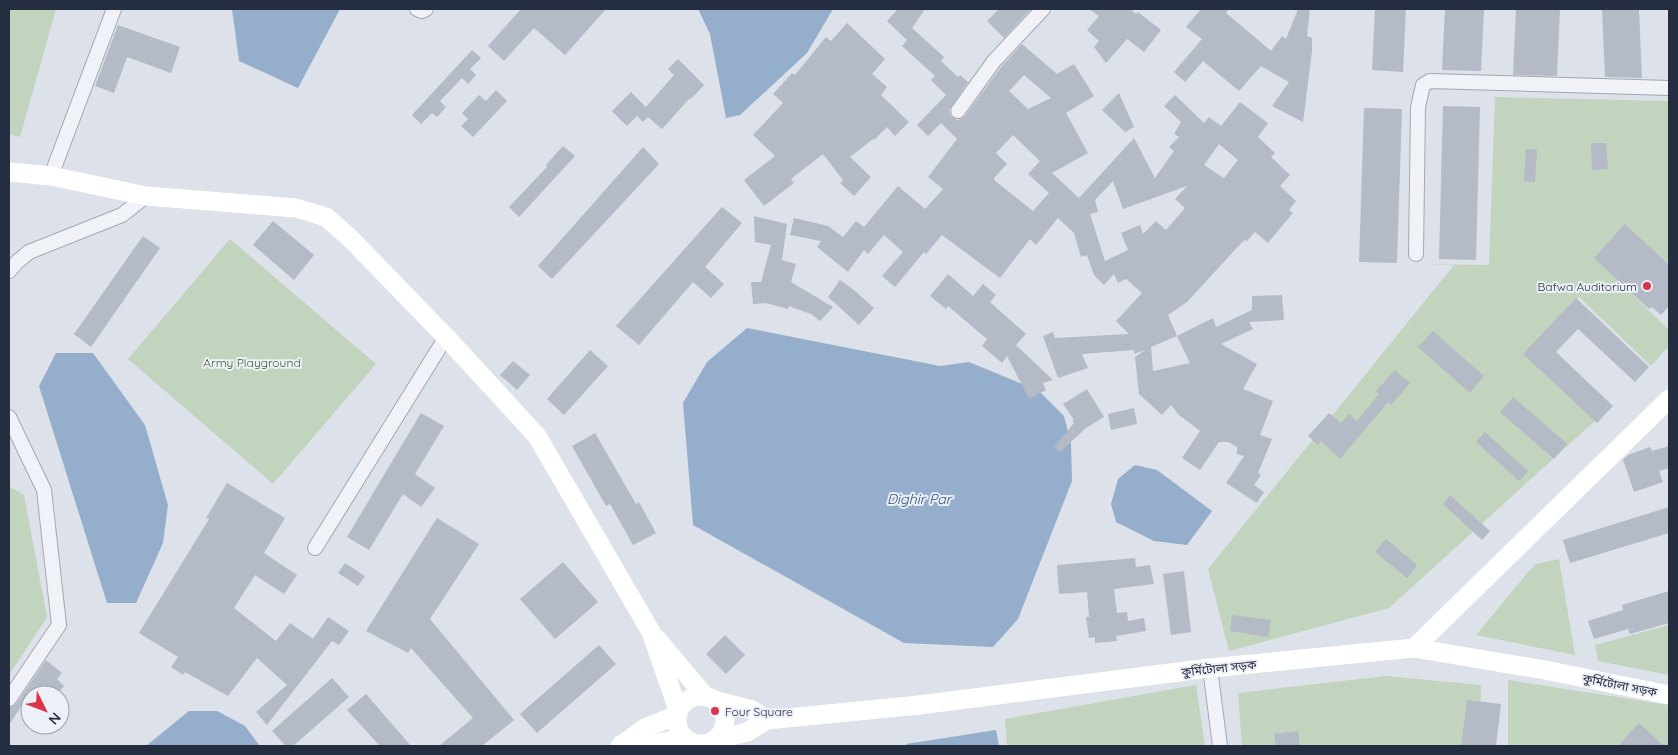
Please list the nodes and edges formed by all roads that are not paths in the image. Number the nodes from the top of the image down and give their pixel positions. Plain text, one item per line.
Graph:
1 (114, 9) edge
2 (416, 9) edge
3 (426, 9) edge
4 (1043, 9) edge
5 (1669, 88) edge
6 (958, 110) dead end
7 (9, 172) edge
8 (51, 176) junction
9 (146, 196) junction
10 (1416, 254) dead end
11 (9, 271) edge
12 (446, 337) junction
13 (1669, 399) edge
14 (9, 417) edge
15 (314, 548) dead end
16 (651, 632) junction
17 (1414, 648) junction
18 (1210, 668) junction
19 (1669, 695) edge
20 (710, 698) junction
21 (9, 699) edge
22 (678, 712) junction
23 (767, 720) junction
24 (684, 738) junction
25 (712, 743) edge
26 (621, 745) edge
27 (1220, 746) edge

1 - 8 street
2 - 3 street
4 - 6 street
5 - 10 street
7 - 8 street
8 - 9 street
9 - 11 street
9 - 12 street
12 - 15 street
12 - 16 street
13 - 17 street
14 - 21 street
16 - 20 street
16 - 22 street
17 - 18 street, কুর্মিটোলা সড়ক
17 - 19 street, কুর্মিটোলা সড়ক
18 - 23 street, কুর্মিটোলা সড়ক
18 - 27 street
20 - 22 street
20 - 23 street
20 - 25 street
22 - 24 street
22 - 26 street
23 - 25 street
24 - 25 street
24 - 26 street

